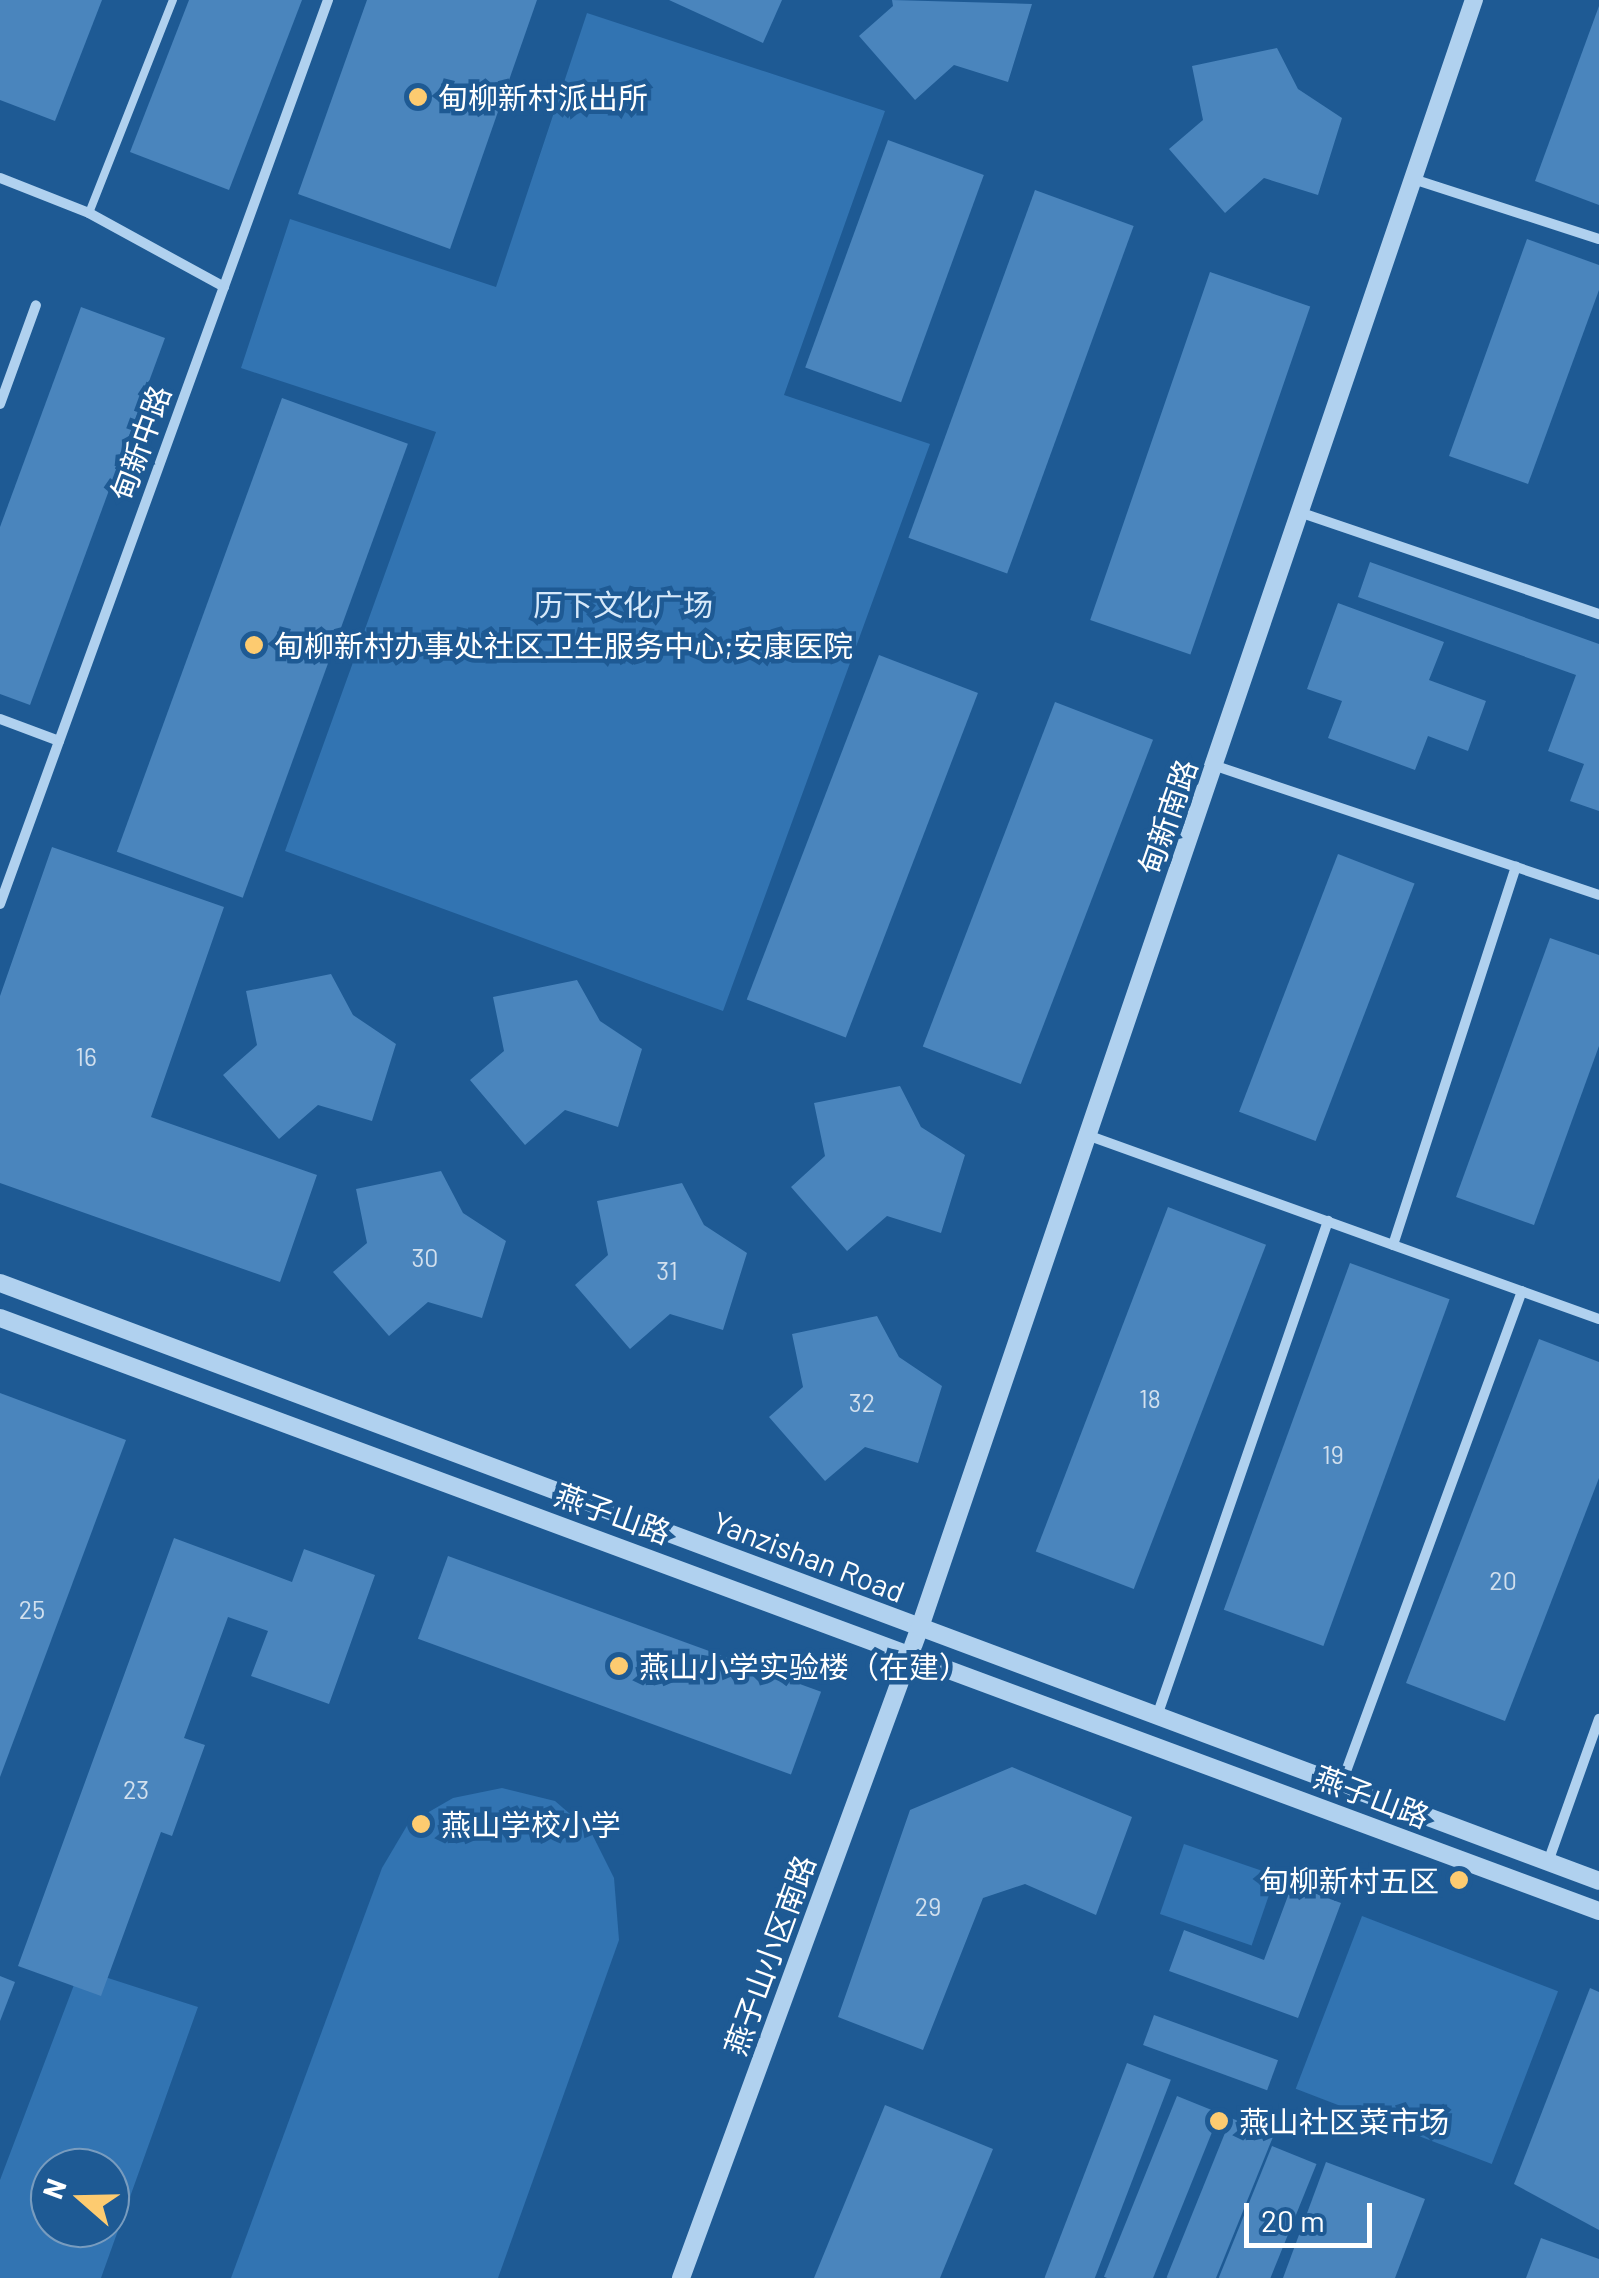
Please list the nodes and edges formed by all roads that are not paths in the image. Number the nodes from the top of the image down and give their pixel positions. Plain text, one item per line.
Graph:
1 (174, 0) edge
2 (328, 0) edge
3 (1474, 0) edge
4 (0, 178) edge
5 (1412, 179) junction
6 (89, 213) junction
7 (1599, 240) edge
8 (224, 286) junction
9 (36, 305) dead end
10 (0, 404) edge
11 (1300, 512) junction
12 (1599, 614) edge
13 (0, 719) edge
14 (59, 740) junction
15 (1213, 765) junction
16 (1516, 867) junction
17 (1599, 895) edge
18 (0, 904) edge
19 (1087, 1135) junction
20 (1328, 1222) junction
21 (1393, 1245) junction
22 (0, 1283) edge
23 (1522, 1291) junction
24 (1598, 1317) edge
25 (0, 1318) edge
26 (920, 1627) junction
27 (911, 1652) junction
28 (1158, 1716) junction
29 (1599, 1719) edge
30 (1341, 1785) junction
31 (1548, 1862) junction
32 (1599, 1881) edge
33 (1599, 1911) edge
34 (681, 2278) edge

1 - 6 lane
2 - 8 street, 甸新中路
3 - 5 street, 甸新南路
4 - 6 street
5 - 7 street
5 - 11 street, 甸新南路
6 - 8 street
8 - 14 street, 甸新中路
9 - 10 street
11 - 12 street
11 - 15 street, 甸新南路
13 - 14 street
14 - 18 street, 甸新中路
15 - 16 street
15 - 19 street, 甸新南路
16 - 17 street
16 - 21 street
19 - 20 street
19 - 26 street, 甸新南路
20 - 21 street
20 - 28 street
21 - 23 street
22 - 26 street, Yanzishan Road
23 - 24 street
23 - 30 street
25 - 27 street, 燕子山路
26 - 27 street, 甸新南路
26 - 28 street, Yanzishan Road
27 - 33 street, 燕子山路
27 - 34 street, 燕子山小区南路
28 - 30 street, Yanzishan Road
29 - 31 street
30 - 31 street, Yanzishan Road
31 - 32 street, Yanzishan Road

